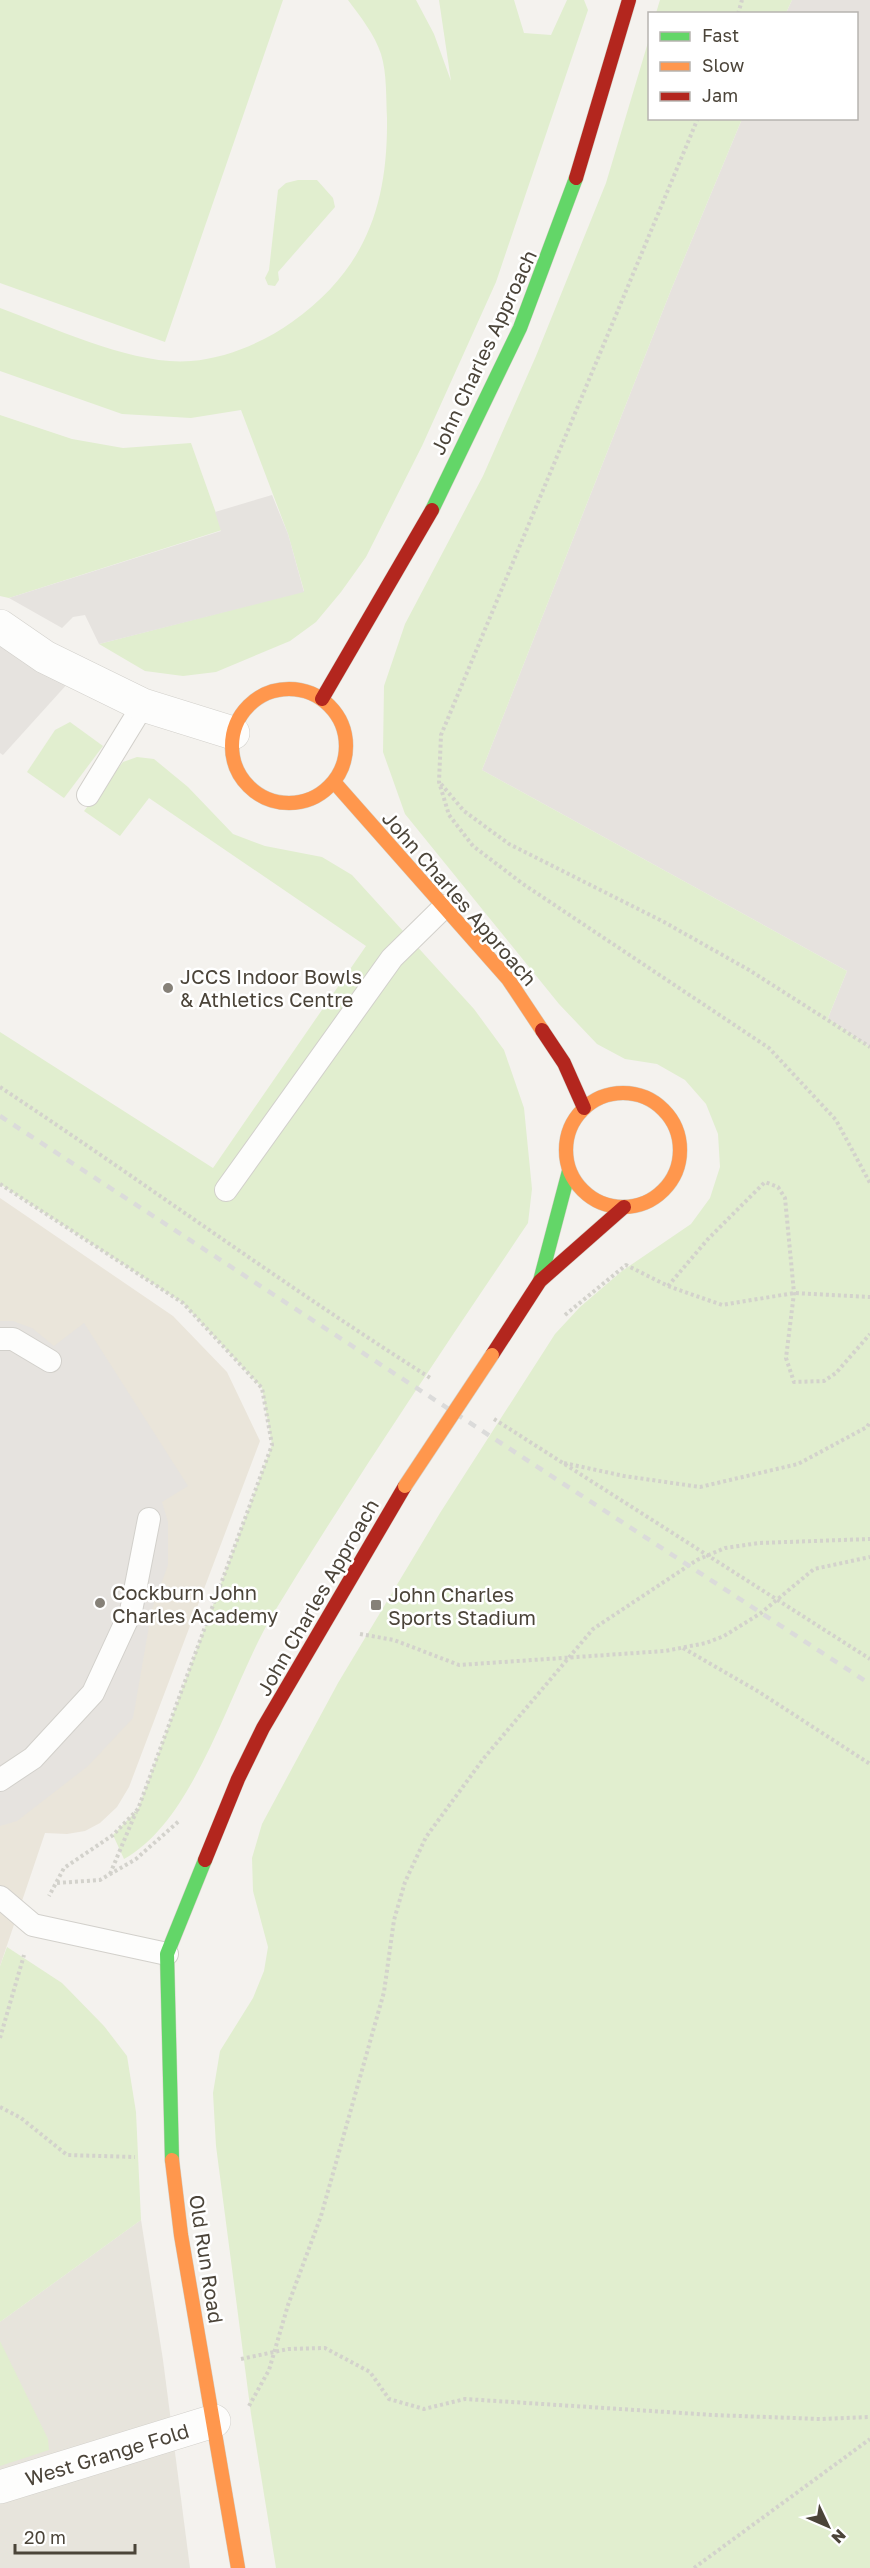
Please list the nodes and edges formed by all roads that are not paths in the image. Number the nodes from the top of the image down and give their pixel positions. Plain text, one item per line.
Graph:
1 (629, 0) edge
2 (0, 626) edge
3 (322, 699) junction
4 (143, 705) junction
5 (233, 733) junction
6 (334, 782) junction
7 (88, 795) dead end
8 (445, 906) junction
9 (584, 1108) junction
10 (569, 1171) junction
11 (226, 1190) dead end
12 (624, 1207) junction
13 (540, 1281) junction
14 (0, 1339) edge
15 (50, 1361) dead end
16 (149, 1519) dead end
17 (0, 1780) edge
18 (0, 1897) edge
19 (167, 1954) junction
20 (216, 2432) junction
21 (0, 2487) edge
22 (238, 2568) edge

1 - 3 street, John Charles Approach
2 - 4 street
3 - 5 street
3 - 6 street
4 - 5 street
4 - 7 lane
5 - 6 street
6 - 8 street, John Charles Approach
8 - 9 street, John Charles Approach
8 - 11 lane
9 - 10 street, John Charles Approach
9 - 12 street, John Charles Approach
10 - 12 street
10 - 13 street, John Charles Approach
12 - 13 street, John Charles Approach
13 - 19 street, John Charles Approach, bridge
14 - 15 lane
16 - 17 lane
18 - 19 lane
19 - 20 street, Old Run Road
20 - 21 street, West Grange Fold
20 - 22 street, Old Run Road

